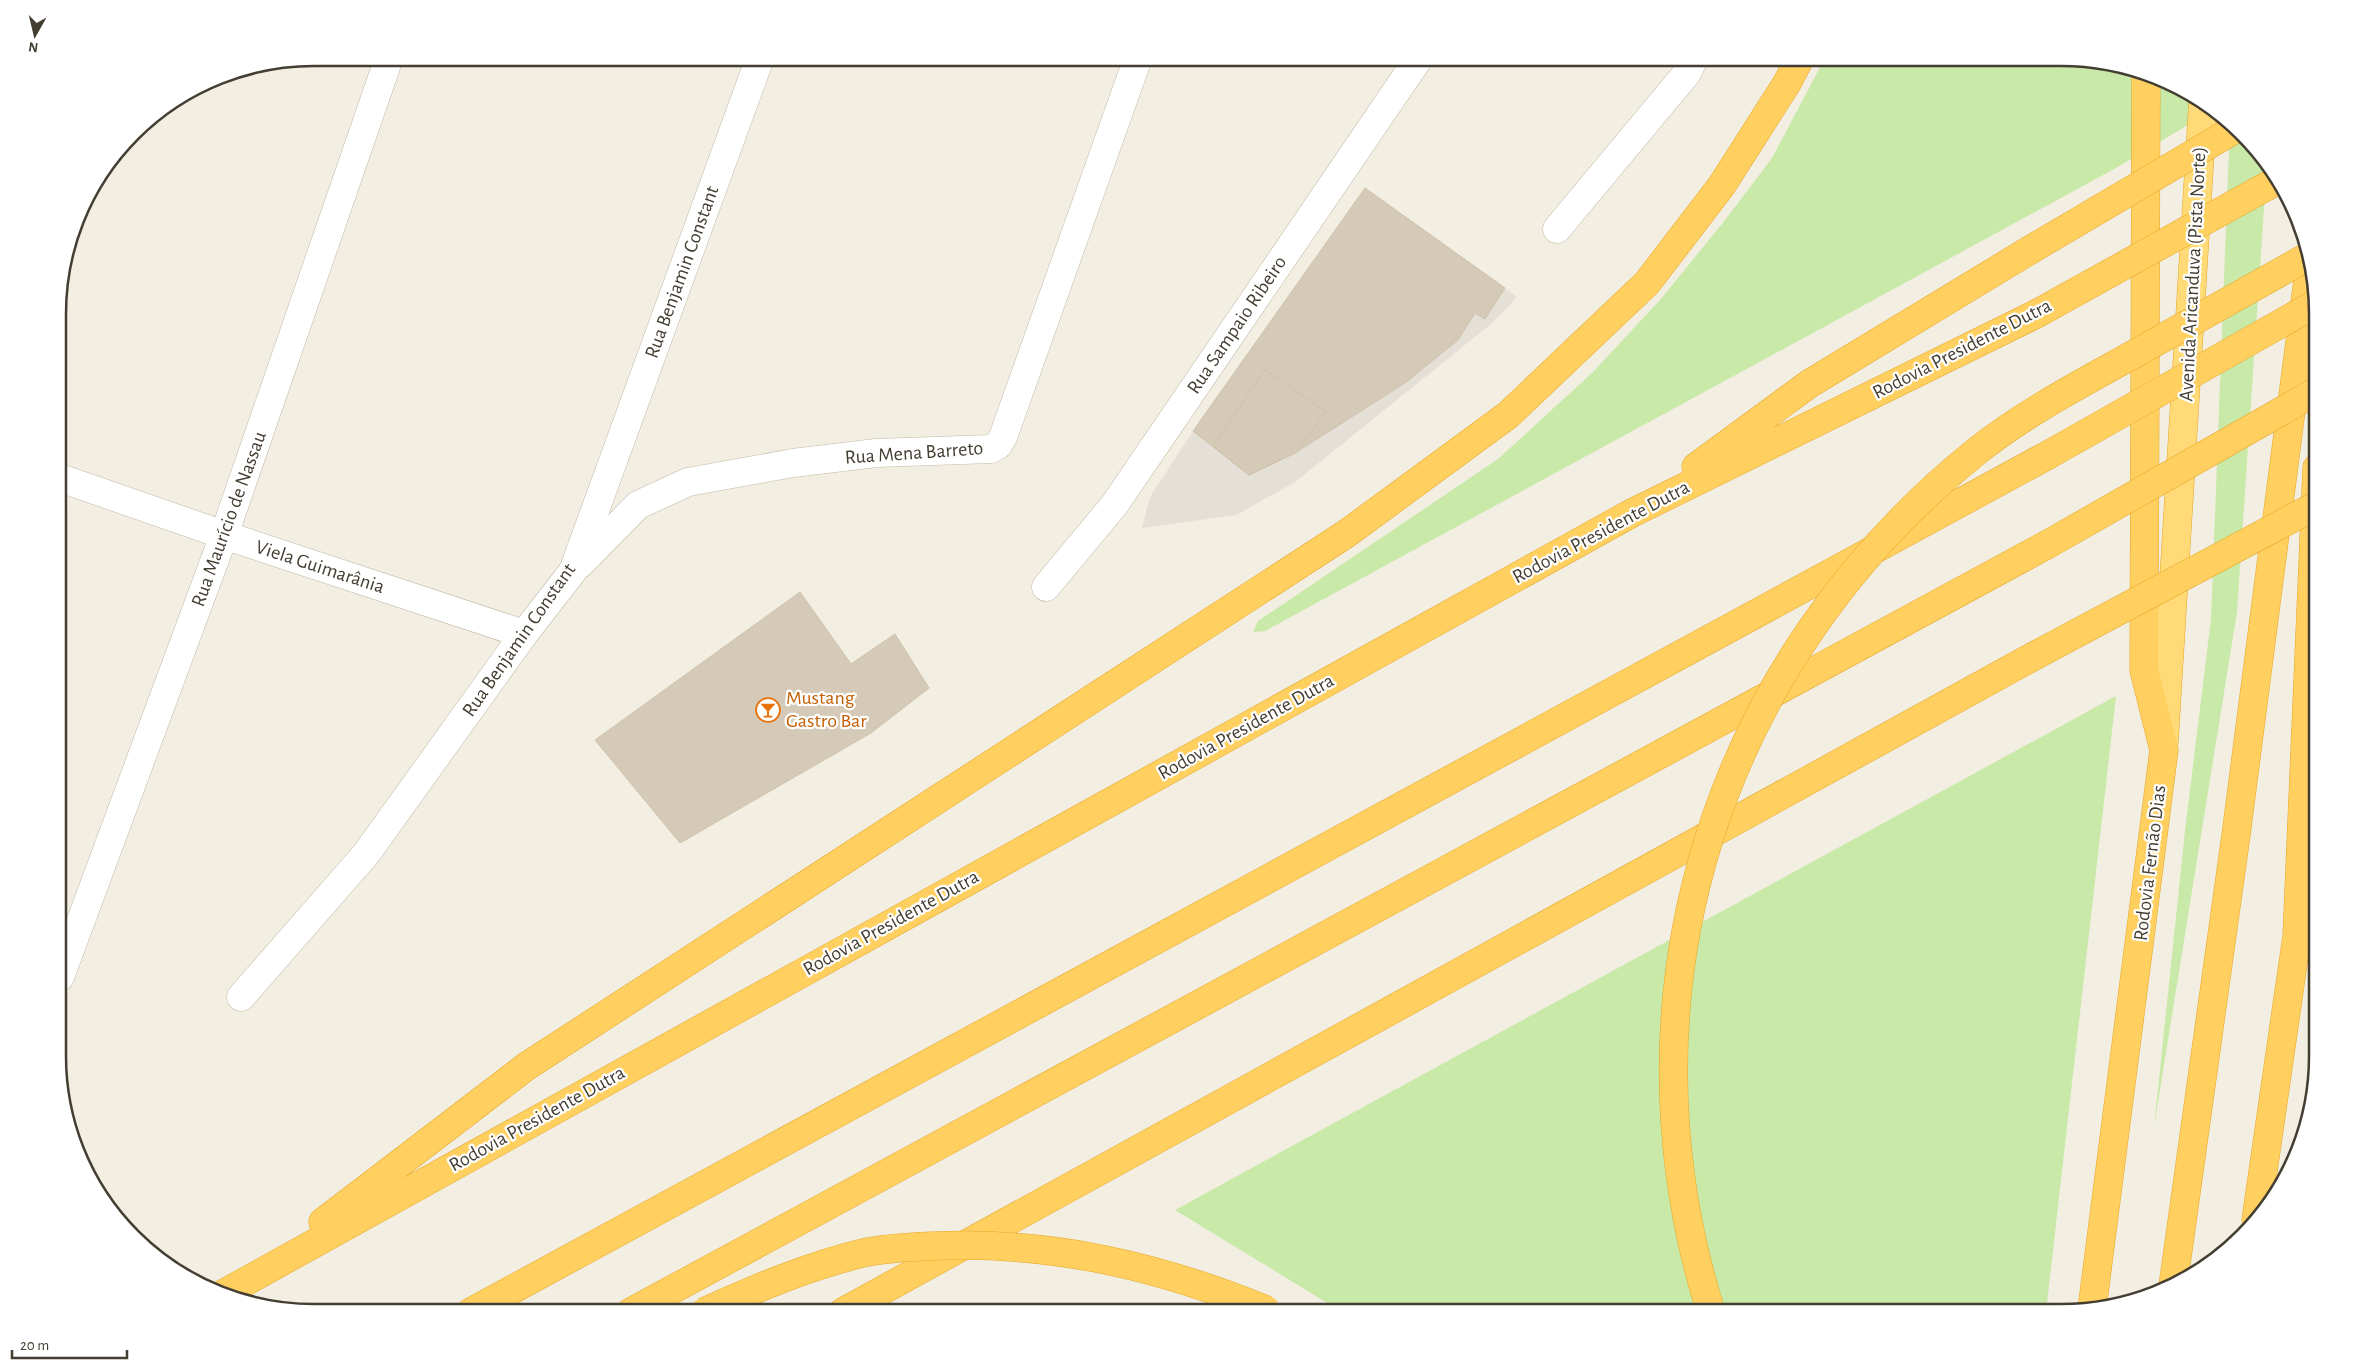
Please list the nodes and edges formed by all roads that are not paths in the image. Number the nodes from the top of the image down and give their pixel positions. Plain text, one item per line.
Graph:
1 (386, 66) edge
2 (757, 66) edge
3 (1135, 66) edge
4 (1414, 66) edge
5 (1690, 66) edge
6 (1796, 66) edge
7 (2146, 81) edge
8 (2203, 111) edge
9 (2229, 133) edge
10 (2272, 183) edge
11 (1557, 229) dead end
12 (2303, 260) edge
13 (2307, 285) edge
14 (2309, 308) edge
15 (2309, 395) edge
16 (2184, 415) joint
17 (66, 480) edge
18 (2309, 509) edge
19 (1632, 513) junction
20 (224, 535) junction
21 (573, 571) junction
22 (1046, 587) dead end
23 (524, 634) junction
24 (2309, 655) edge
25 (2164, 750) junction
26 (66, 961) edge
27 (241, 997) dead end
28 (2258, 1207) edge
29 (2174, 1276) edge
30 (248, 1279) junction
31 (230, 1290) edge
32 (2093, 1302) edge
33 (486, 1304) edge
34 (646, 1304) edge
35 (721, 1304) edge
36 (858, 1304) edge
37 (1249, 1304) edge
38 (1708, 1304) edge

1 - 20 street, Rua Maurício de Nassau
2 - 21 street, Rua Benjamin Constant
3 - 21 street, Rua Mena Barreto
4 - 22 street, Rua Sampaio Ribeiro
5 - 11 street
6 - 30 highway
7 - 25 highway
8 - 16 highway, Avenida Aricanduva (Pista Norte)
9 - 19 highway, bridge
10 - 19 highway, Rodovia Presidente Dutra, bridge
12 - 38 highway, bridge
13 - 29 highway
14 - 33 highway, bridge
15 - 34 highway, bridge
16 - 25 highway, Rodovia Fernão Dias
17 - 20 street, Viela Guimarânia
18 - 36 highway, bridge
19 - 30 highway, Rodovia Presidente Dutra
20 - 23 street, Viela Guimarânia
20 - 26 street, Rua Maurício de Nassau
21 - 23 street, Rua Benjamin Constant
23 - 27 street, Rua Benjamin Constant
24 - 28 highway
25 - 32 highway, Rodovia Fernão Dias
30 - 31 highway, Rodovia Presidente Dutra
35 - 37 highway, bridge

